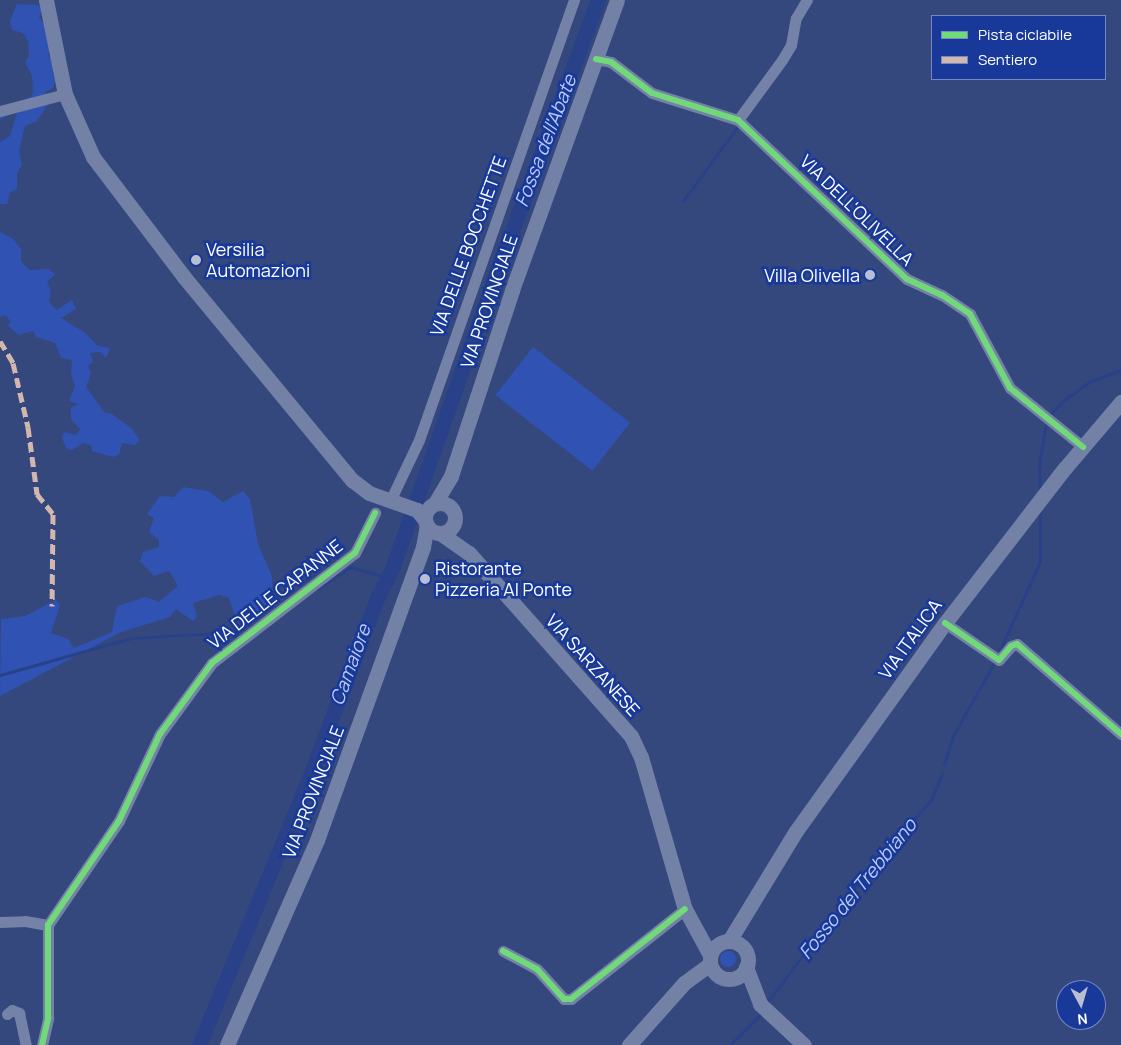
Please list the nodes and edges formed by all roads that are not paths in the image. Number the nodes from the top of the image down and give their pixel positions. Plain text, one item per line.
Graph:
1 (46, 0) edge
2 (574, 0) edge
3 (617, 0) edge
4 (807, 0) edge
5 (596, 59) junction
6 (65, 94) junction
7 (0, 111) edge
8 (738, 120) junction
9 (1121, 402) edge
10 (1083, 448) junction
11 (450, 476) junction
12 (387, 500) junction
13 (454, 515) junction
14 (430, 519) junction
15 (469, 553) junction
16 (945, 622) junction
17 (1121, 734) edge
18 (685, 909) junction
19 (748, 912) junction
20 (0, 922) edge
21 (48, 925) junction
22 (695, 932) junction
23 (725, 941) junction
24 (744, 949) junction
25 (503, 951) dead end
26 (746, 967) junction
27 (718, 969) junction
28 (756, 997) junction
29 (7, 1014) dead end
30 (26, 1045) edge
31 (42, 1045) edge
32 (227, 1045) edge
33 (629, 1045) edge
34 (804, 1045) edge

1 - 6 main road
2 - 12 street, VIA DELLE BOCCHETTE
3 - 5 main road, VIA PROVINCIALE
4 - 8 street
5 - 8 street, VIA DELL'OLIVELLA
5 - 11 main road, VIA PROVINCIALE
6 - 7 street
6 - 12 main road
8 - 10 street, VIA DELL'OLIVELLA
9 - 10 main road, VIA ITALICA
10 - 16 main road, VIA ITALICA
11 - 13 main road, VIA PROVINCIALE
11 - 14 main road, VIA PROVINCIALE
12 - 14 main road
12 - 21 street, VIA DELLE CAPANNE
13 - 14 main road
13 - 14 main road
13 - 15 main road, VIA SARZANESE
14 - 15 main road, VIA SARZANESE
14 - 32 main road, VIA PROVINCIALE
15 - 18 main road, VIA SARZANESE
16 - 17 street
16 - 19 main road, VIA ITALICA
18 - 22 main road, VIA SARZANESE
18 - 25 street
19 - 23 main road, VIA ITALICA
19 - 24 main road, VIA ITALICA
20 - 21 street
21 - 31 street
22 - 23 main road
22 - 27 main road, VIA SARZANESE
23 - 24 main road
23 - 27 main road, VIA ITALICA
24 - 26 main road, VIA ITALICA
26 - 27 main road
26 - 28 main road, VIA ITALICA
27 - 28 main road, VIA SARZANESE
27 - 33 main road
28 - 34 main road
29 - 30 street

